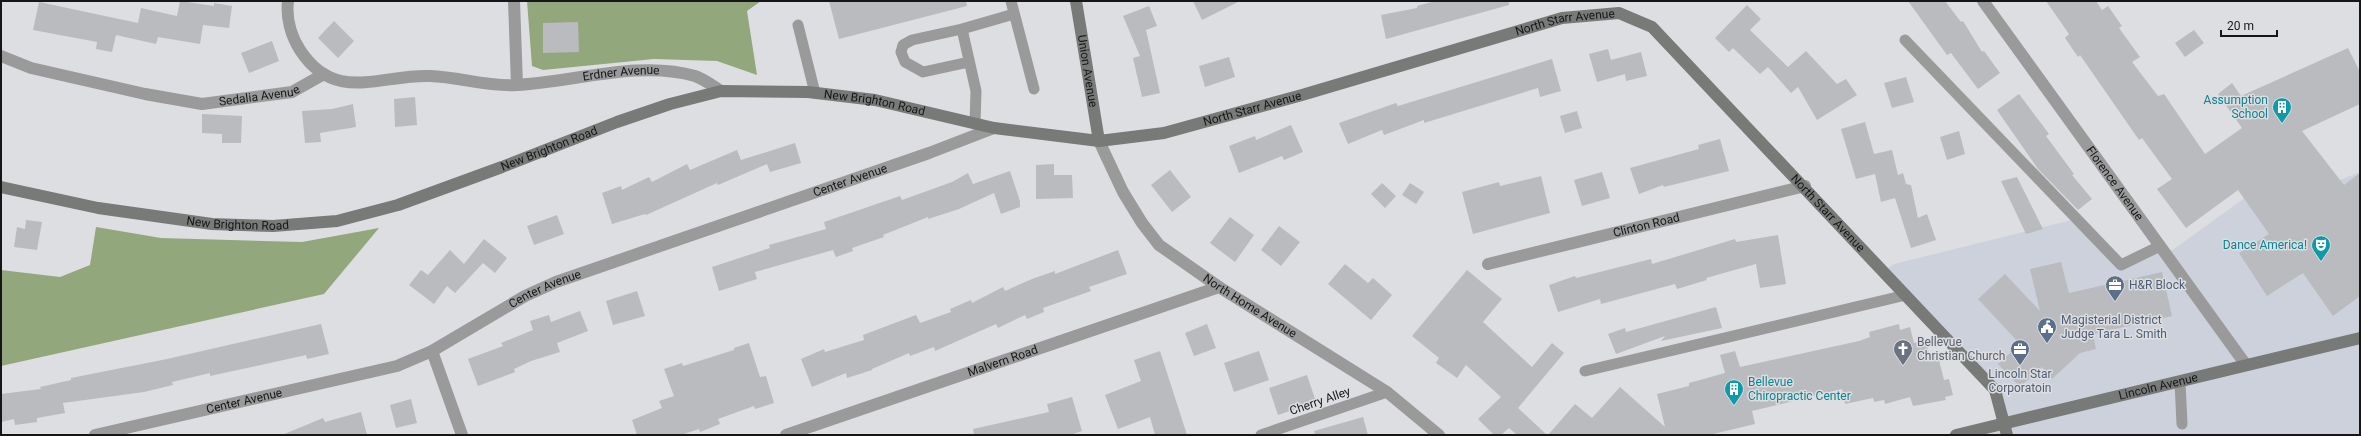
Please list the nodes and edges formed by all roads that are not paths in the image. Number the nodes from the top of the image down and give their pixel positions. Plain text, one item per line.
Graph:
1 (514, 1) edge
2 (1011, 1) edge
3 (1076, 1) edge
4 (1983, 1) edge
5 (285, 2) edge
6 (1014, 14) junction
7 (798, 26) dead end
8 (962, 29) junction
9 (1905, 40) dead end
10 (1, 56) edge
11 (969, 62) junction
12 (324, 74) junction
13 (517, 85) junction
14 (1034, 89) dead end
15 (721, 90) junction
16 (815, 93) junction
17 (975, 124) junction
18 (994, 128) junction
19 (1098, 141) junction
20 (1805, 186) junction
21 (1, 187) edge
22 (2160, 246) junction
23 (1488, 264) dead end
24 (1219, 287) junction
25 (1906, 294) junction
26 (2360, 338) edge
27 (432, 351) junction
28 (2246, 365) junction
29 (1585, 371) dead end
30 (2180, 382) junction
31 (1387, 392) junction
32 (2182, 424) dead end
33 (2006, 429) edge
34 (95, 435) edge
35 (462, 435) edge
36 (786, 435) edge
37 (1262, 435) edge
38 (1439, 435) edge
39 (1956, 435) edge

1 - 13 street
2 - 6 lane
3 - 19 street, Union Avenue
4 - 22 street, Florence Avenue
5 - 12 street
6 - 8 lane
6 - 14 lane
7 - 16 lane
8 - 11 lane
8 - 11 lane
9 - 22 lane
10 - 12 street, Sedalia Avenue
11 - 17 lane
12 - 13 street
13 - 15 street, Erdner Avenue
15 - 16 street, New Brighton Road
15 - 21 street, New Brighton Road
16 - 17 street, New Brighton Road
17 - 18 street, New Brighton Road
18 - 19 street, New Brighton Road
18 - 27 street, Center Avenue
19 - 20 street, North Starr Avenue
19 - 24 street, North Home Avenue
20 - 23 street, Clinton Road
20 - 25 street, North Starr Avenue
22 - 28 street, Florence Avenue
24 - 31 street, North Home Avenue
24 - 36 street, Malvern Road
25 - 29 lane
25 - 33 street, North Starr Avenue
26 - 28 street, Lincoln Avenue
27 - 34 street, Center Avenue
27 - 35 street
28 - 30 street, Lincoln Avenue
30 - 32 lane
30 - 33 street, Lincoln Avenue
31 - 37 lane, Cherry Alley
31 - 38 street, North Home Avenue
33 - 39 street, Lincoln Avenue

